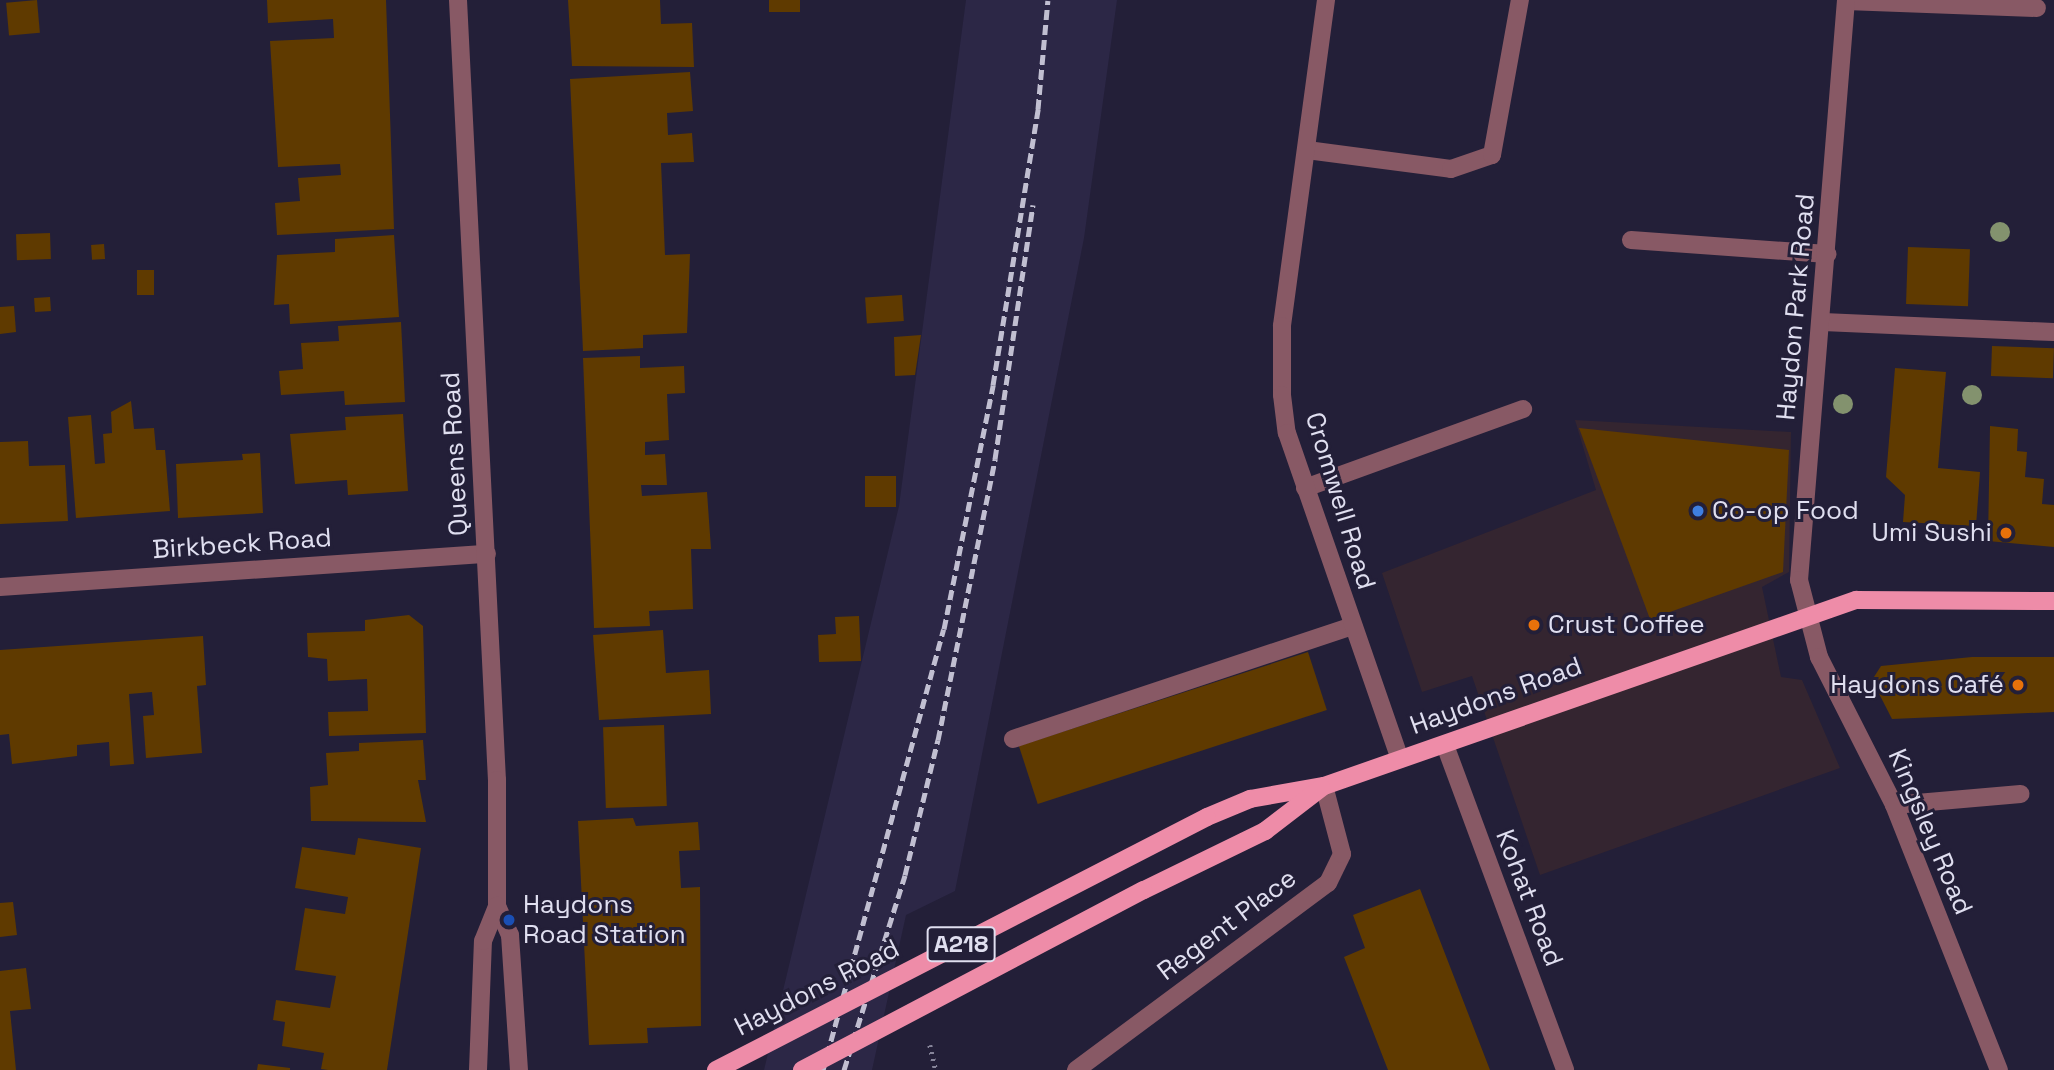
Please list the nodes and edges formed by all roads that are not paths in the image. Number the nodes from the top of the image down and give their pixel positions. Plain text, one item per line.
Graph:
1 (458, 0) edge
2 (1326, 0) edge
3 (1520, 0) edge
4 (1846, 1) edge
5 (2037, 8) dead end
6 (1307, 150) junction
7 (1631, 240) dead end
8 (1828, 254) junction
9 (1823, 322) junction
10 (2054, 332) edge
11 (1523, 409) dead end
12 (1305, 488) junction
13 (487, 554) junction
14 (0, 587) edge
15 (2054, 601) edge
16 (1807, 617) junction
17 (1352, 626) junction
18 (1013, 738) dead end
19 (1444, 745) junction
20 (1400, 759) junction
21 (1324, 786) junction
22 (2021, 794) dead end
23 (1894, 805) junction
24 (497, 906) junction
25 (478, 1070) edge
26 (519, 1070) edge
27 (716, 1070) edge
28 (802, 1070) edge
29 (1076, 1070) edge
30 (1564, 1070) edge
31 (1998, 1070) edge

1 - 13 street, Queens Road
2 - 6 street, Cromwell Road
3 - 6 street
4 - 5 street
4 - 8 street, Haydon Park Road
6 - 12 street, Cromwell Road
7 - 8 street
8 - 9 street, Haydon Park Road
9 - 10 street
9 - 16 street, Haydon Park Road
11 - 12 street
12 - 17 street, Cromwell Road
13 - 14 street, Birkbeck Road
13 - 24 street, Queens Road
15 - 16 main road, Haydons Road / A218
16 - 19 main road, Haydons Road / A218
16 - 23 street, Kingsley Road
17 - 18 street
17 - 20 street, Cromwell Road
19 - 20 main road, Haydons Road / A218
19 - 30 street, Kohat Road
20 - 21 main road, Haydons Road / A218
21 - 27 main road, Haydons Road / A218, bridge
21 - 28 main road, Haydons Road / A218, bridge
21 - 29 street, Regent Place
22 - 23 street
23 - 31 street, Kingsley Road
24 - 25 street, Queens Road
24 - 26 street, Queens Road

